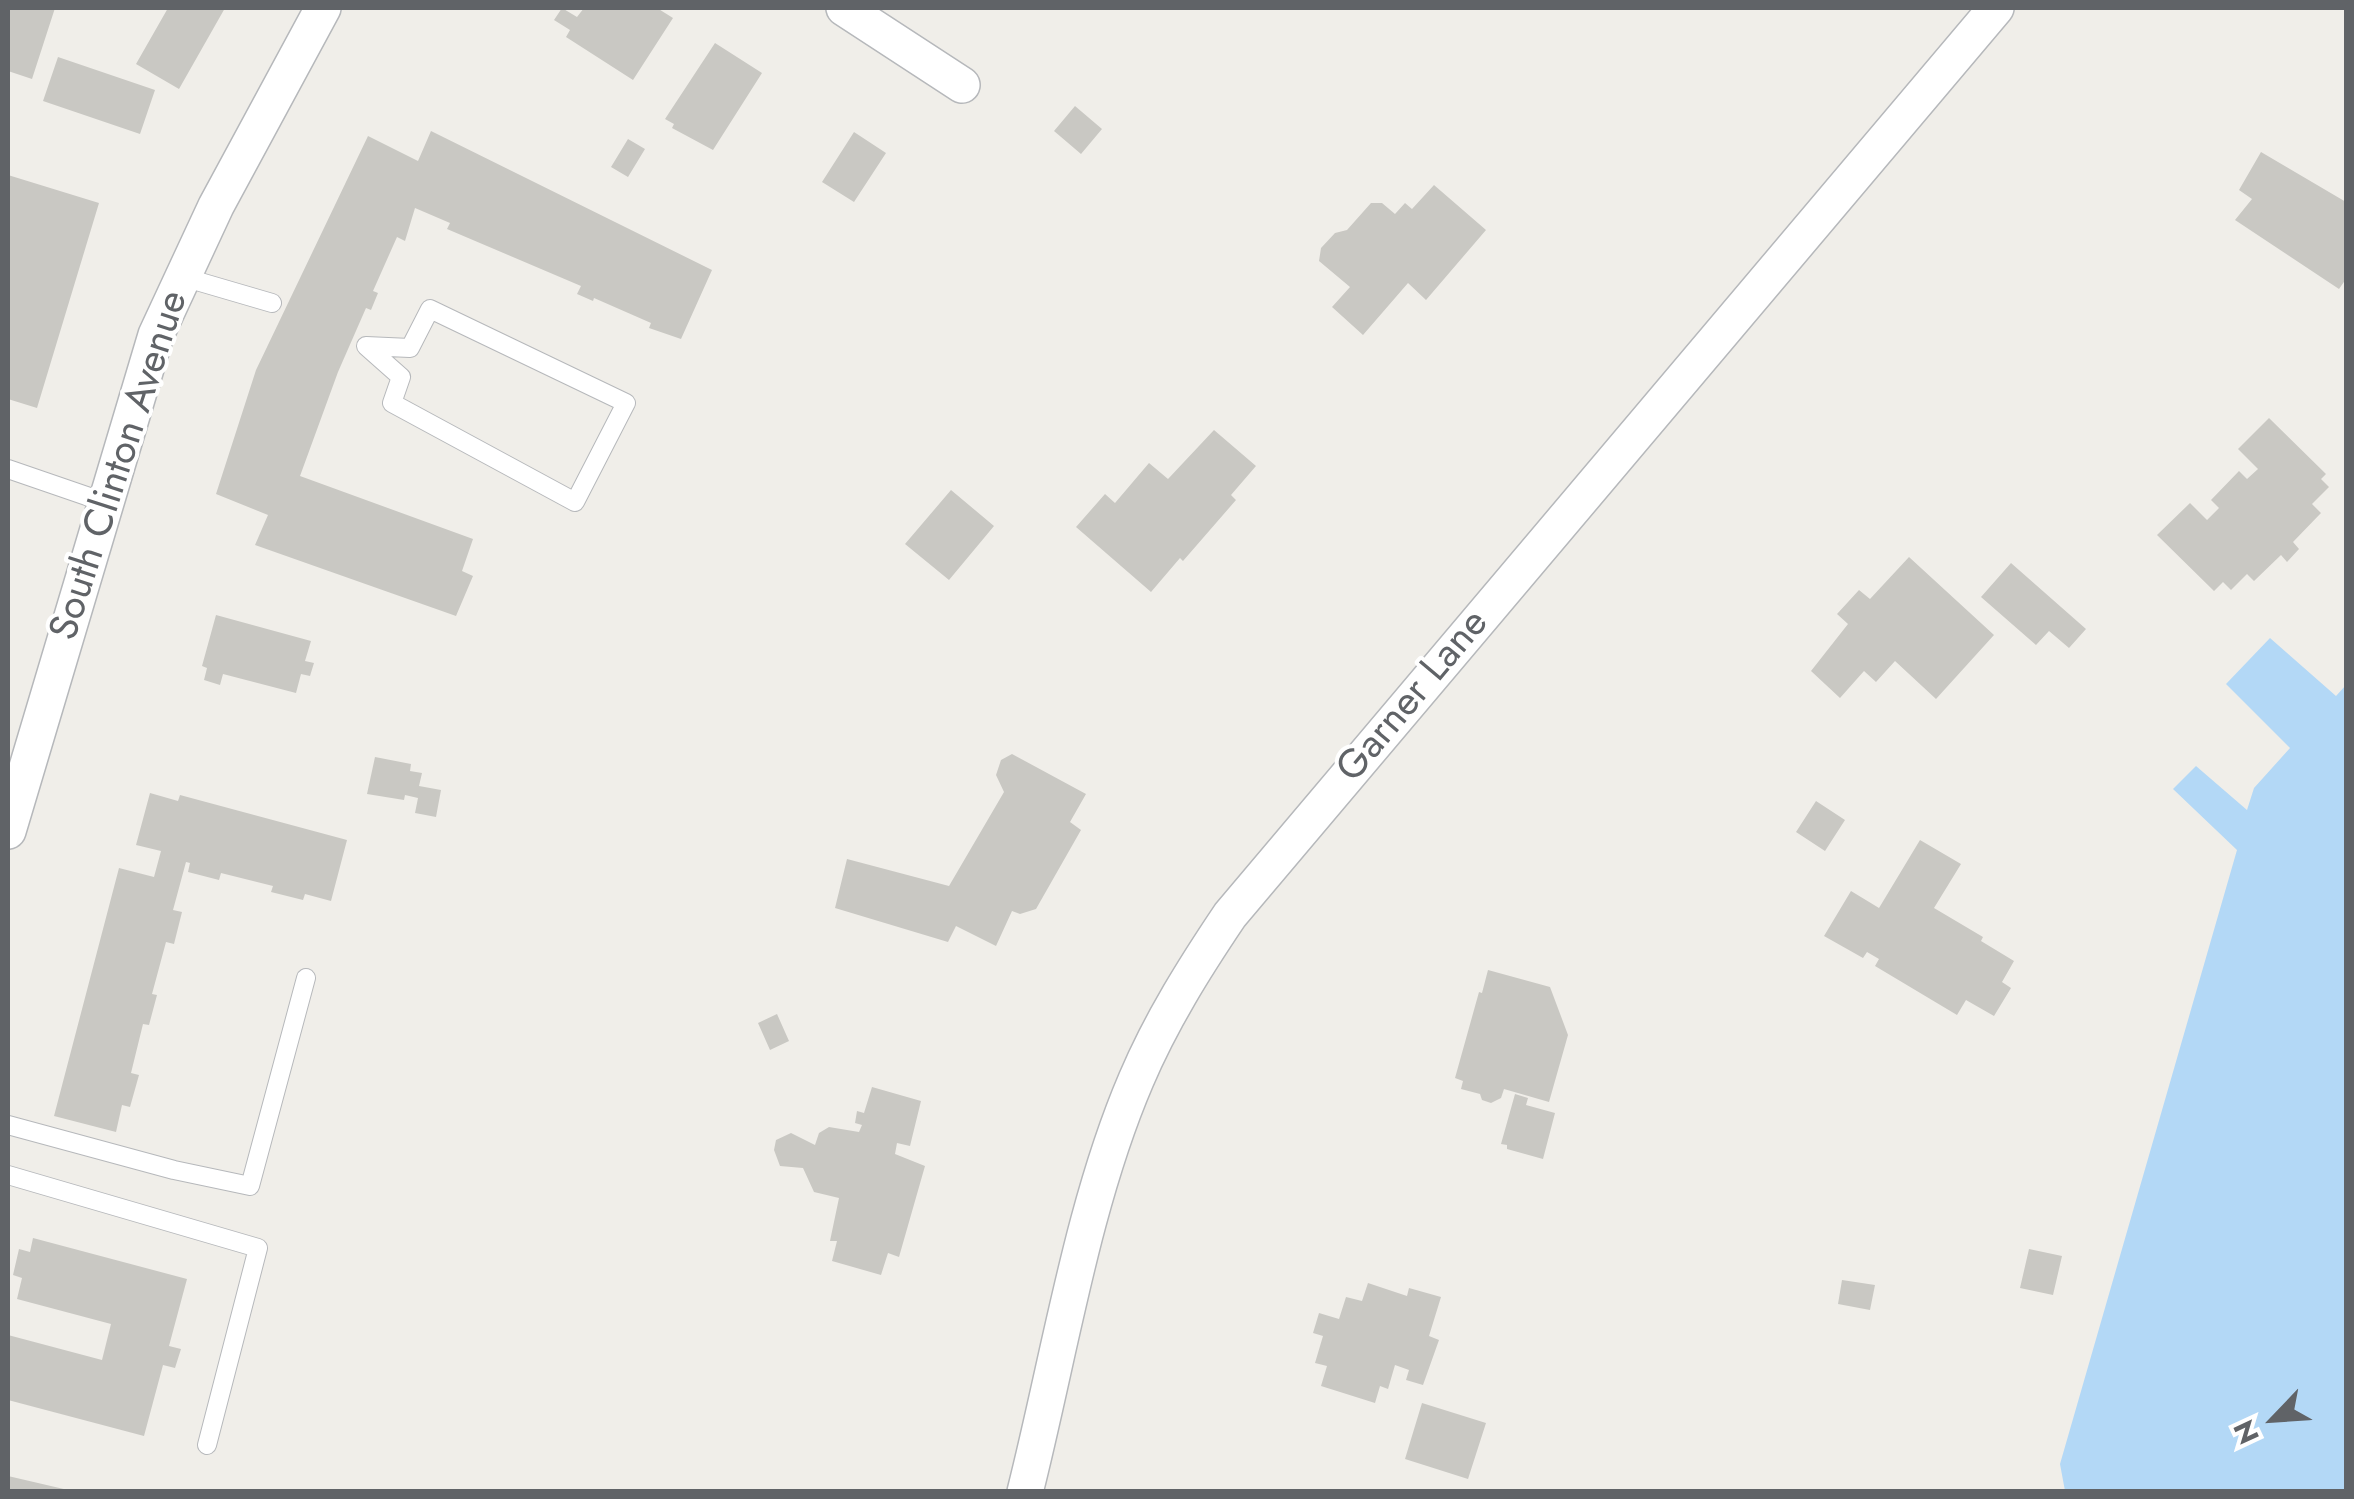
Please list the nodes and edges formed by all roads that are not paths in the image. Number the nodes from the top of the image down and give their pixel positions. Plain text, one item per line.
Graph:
1 (324, 8) edge
2 (844, 8) edge
3 (1996, 8) edge
4 (962, 84) dead end
5 (183, 277) junction
6 (272, 302) dead end
7 (366, 346) joint
8 (8, 469) edge
9 (104, 502) junction
10 (8, 832) edge
11 (306, 978) dead end
12 (8, 1125) edge
13 (8, 1175) edge
14 (207, 1445) dead end
15 (1025, 1492) edge

1 - 5 street, South Clinton Avenue
2 - 4 street
3 - 15 street, Garner Lane
5 - 6 lane
5 - 9 street, South Clinton Avenue
7 - 7 lane
8 - 9 lane
9 - 10 street, South Clinton Avenue
11 - 12 lane
13 - 14 lane

